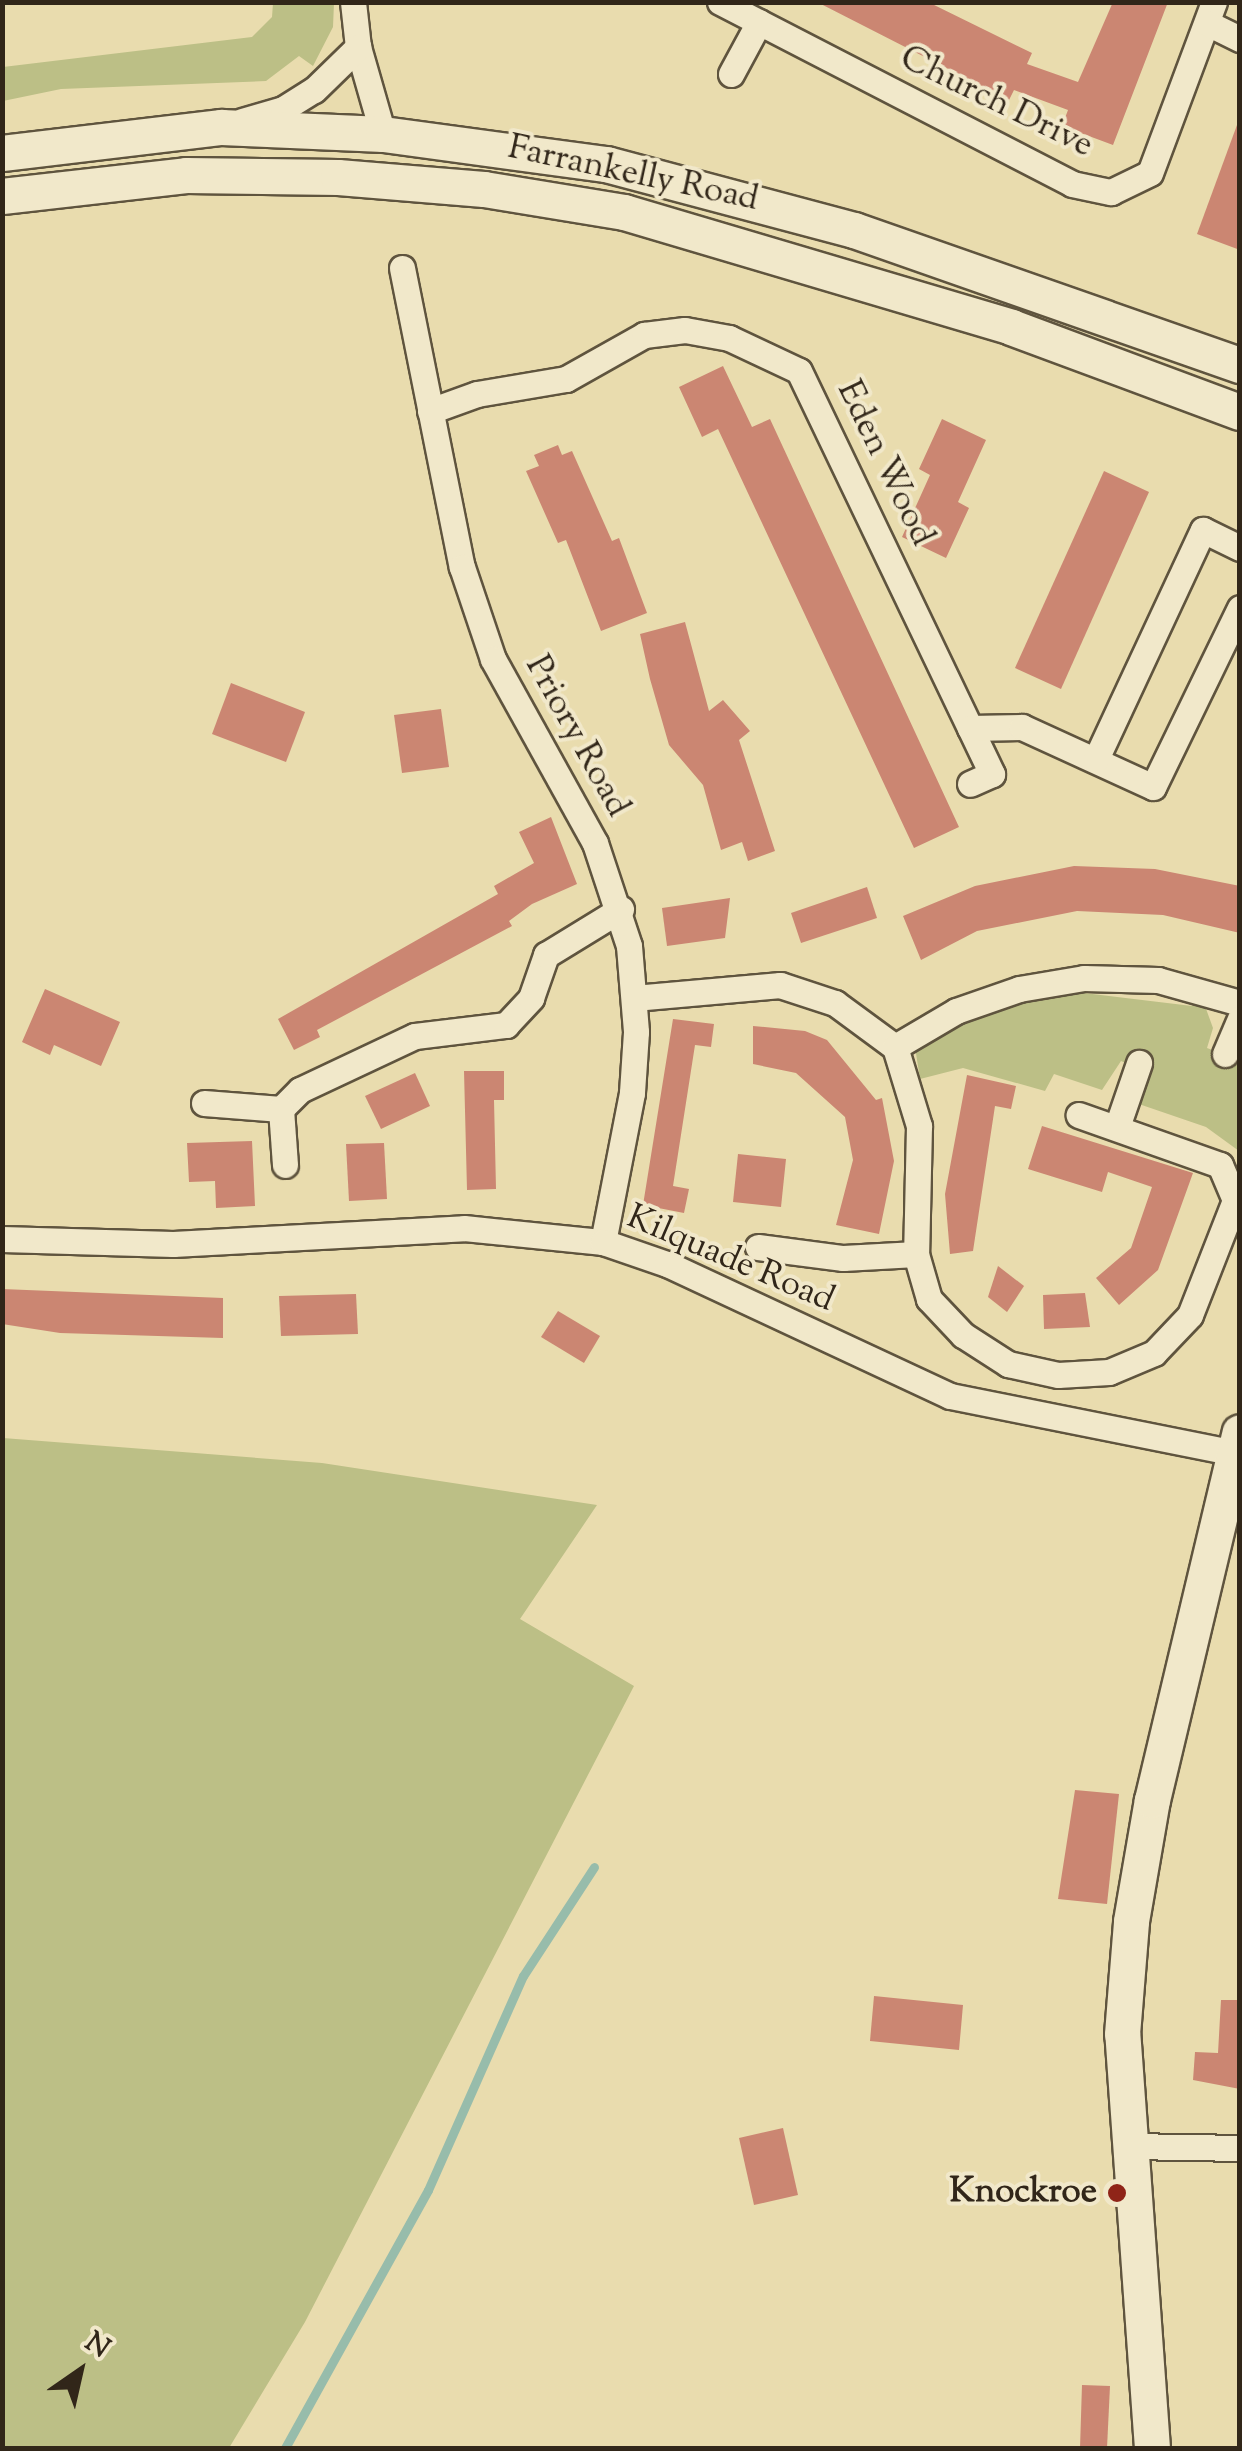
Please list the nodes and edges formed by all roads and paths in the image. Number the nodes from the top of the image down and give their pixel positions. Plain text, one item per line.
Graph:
1 (353, 2) edge
2 (720, 2) edge
3 (1210, 13) edge
4 (759, 22) junction
5 (1240, 39) edge
6 (358, 47) junction
7 (731, 74) dead end
8 (221, 126) junction
9 (383, 134) junction
10 (2, 153) edge
11 (2, 196) edge
12 (402, 268) dead end
13 (1240, 365) edge
14 (430, 411) junction
15 (1240, 412) edge
16 (1240, 548) edge
17 (1240, 608) edge
18 (970, 728) junction
19 (1096, 759) junction
20 (970, 784) dead end
21 (621, 909) junction
22 (634, 998) junction
23 (1240, 1003) edge
24 (1240, 1019) edge
25 (896, 1046) junction
26 (1225, 1054) dead end
27 (1140, 1064) dead end
28 (204, 1103) dead end
29 (282, 1109) junction
30 (1079, 1114) dead end
31 (1116, 1127) junction
32 (285, 1165) dead end
33 (2, 1239) edge
34 (603, 1242) junction
35 (758, 1247) dead end
36 (916, 1254) junction
37 (1237, 1442) edge
38 (1128, 2146) junction
39 (1240, 2148) edge
40 (1152, 2448) edge

1 - 6 street
2 - 4 street, Church Drive
3 - 4 street, Church Drive
3 - 5 street
4 - 7 street
6 - 8 street
6 - 9 street
8 - 9 main road, Farrankelly Road
8 - 10 main road, Farrankelly Road
9 - 13 main road, Farrankelly Road
11 - 15 main road, Farrankelly Road
12 - 14 street, Priory Road
14 - 18 street, Eden Wood
14 - 21 street, Priory Road
16 - 19 street
17 - 19 street
18 - 19 street
18 - 20 street, Eden Wood
21 - 22 street, Priory Road
21 - 29 street
22 - 25 street
22 - 34 street, Priory Road
23 - 25 street
24 - 26 street
25 - 36 street
27 - 31 street
28 - 29 street
29 - 32 street
30 - 31 street
31 - 36 street
33 - 34 street, Kilquade Road
34 - 37 street, Kilquade Road
35 - 36 street
37 - 38 main road
38 - 39 street
38 - 40 main road

